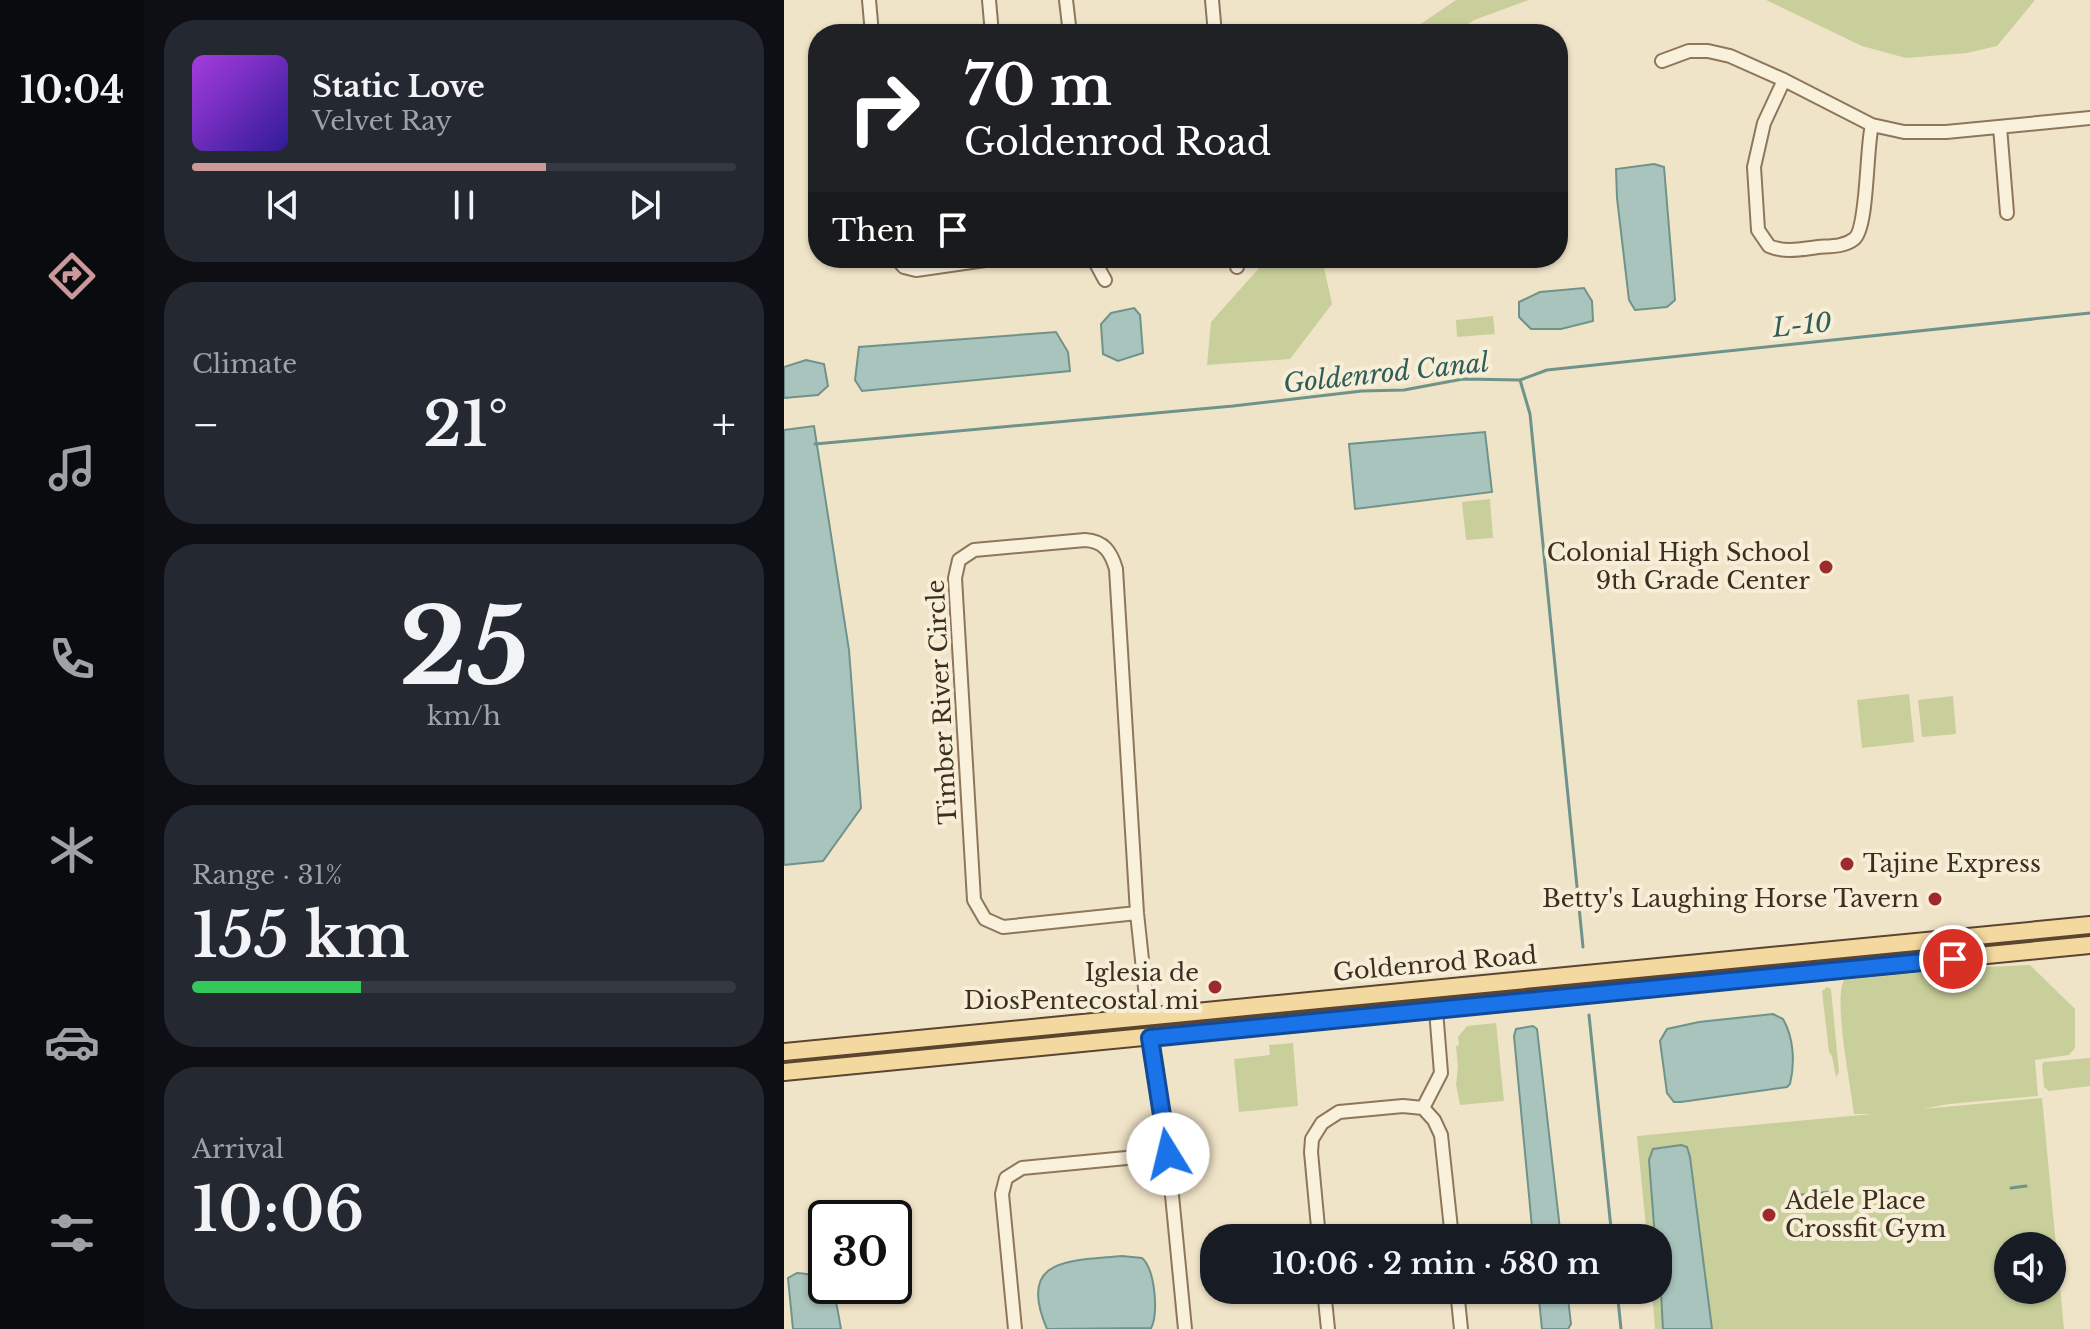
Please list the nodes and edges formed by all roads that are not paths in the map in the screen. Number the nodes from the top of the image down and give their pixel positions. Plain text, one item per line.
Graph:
1 (869, 0) edge
2 (989, 0) edge
3 (1066, 0) edge
4 (1212, 0) edge
5 (871, 24) edge
6 (991, 24) edge
7 (1069, 24) edge
8 (1214, 24) edge
9 (1662, 61) dead end
10 (1784, 80) junction
11 (2090, 118) edge
12 (1872, 125) junction
13 (2000, 127) junction
14 (2007, 213) dead end
15 (908, 268) edge
16 (930, 268) edge
17 (1098, 268) edge
18 (1105, 280) dead end
19 (1137, 913) junction
20 (2090, 925) edge
21 (2090, 945) edge
22 (1819, 950) junction
23 (1796, 973) junction
24 (1472, 984) junction
25 (1431, 987) junction
26 (1436, 1010) junction
27 (1405, 1013) junction
28 (1148, 1016) junction
29 (1150, 1038) junction
30 (784, 1052) edge
31 (784, 1072) edge
32 (1423, 1108) junction
33 (1168, 1154) junction
34 (1318, 1224) edge
35 (1451, 1224) edge
36 (1325, 1304) edge
37 (1458, 1304) edge
38 (1015, 1329) edge
39 (1185, 1329) edge
40 (1328, 1329) edge
41 (1461, 1329) edge

1 - 5 street
2 - 6 street
3 - 7 street
4 - 8 street
9 - 10 street
10 - 12 street
10 - 12 street
11 - 13 street
12 - 13 street
13 - 14 street
15 - 16 street
17 - 18 street
19 - 19 street, Timber River Circle
19 - 28 street, Timber River Circle
20 - 22 main road, Goldenrod Road
21 - 23 main road, Goldenrod Road
22 - 23 main road
22 - 24 main road, Goldenrod Road
23 - 26 main road, Goldenrod Road
24 - 25 main road, Goldenrod Road
24 - 26 main road
25 - 27 main road
25 - 28 main road, Goldenrod Road
26 - 27 main road, Goldenrod Road
26 - 32 street
27 - 29 main road, Goldenrod Road
28 - 30 main road, Goldenrod Road
29 - 31 main road, Goldenrod Road
29 - 33 street
32 - 34 street
32 - 35 street
33 - 38 street
33 - 39 street
36 - 40 street
37 - 41 street

